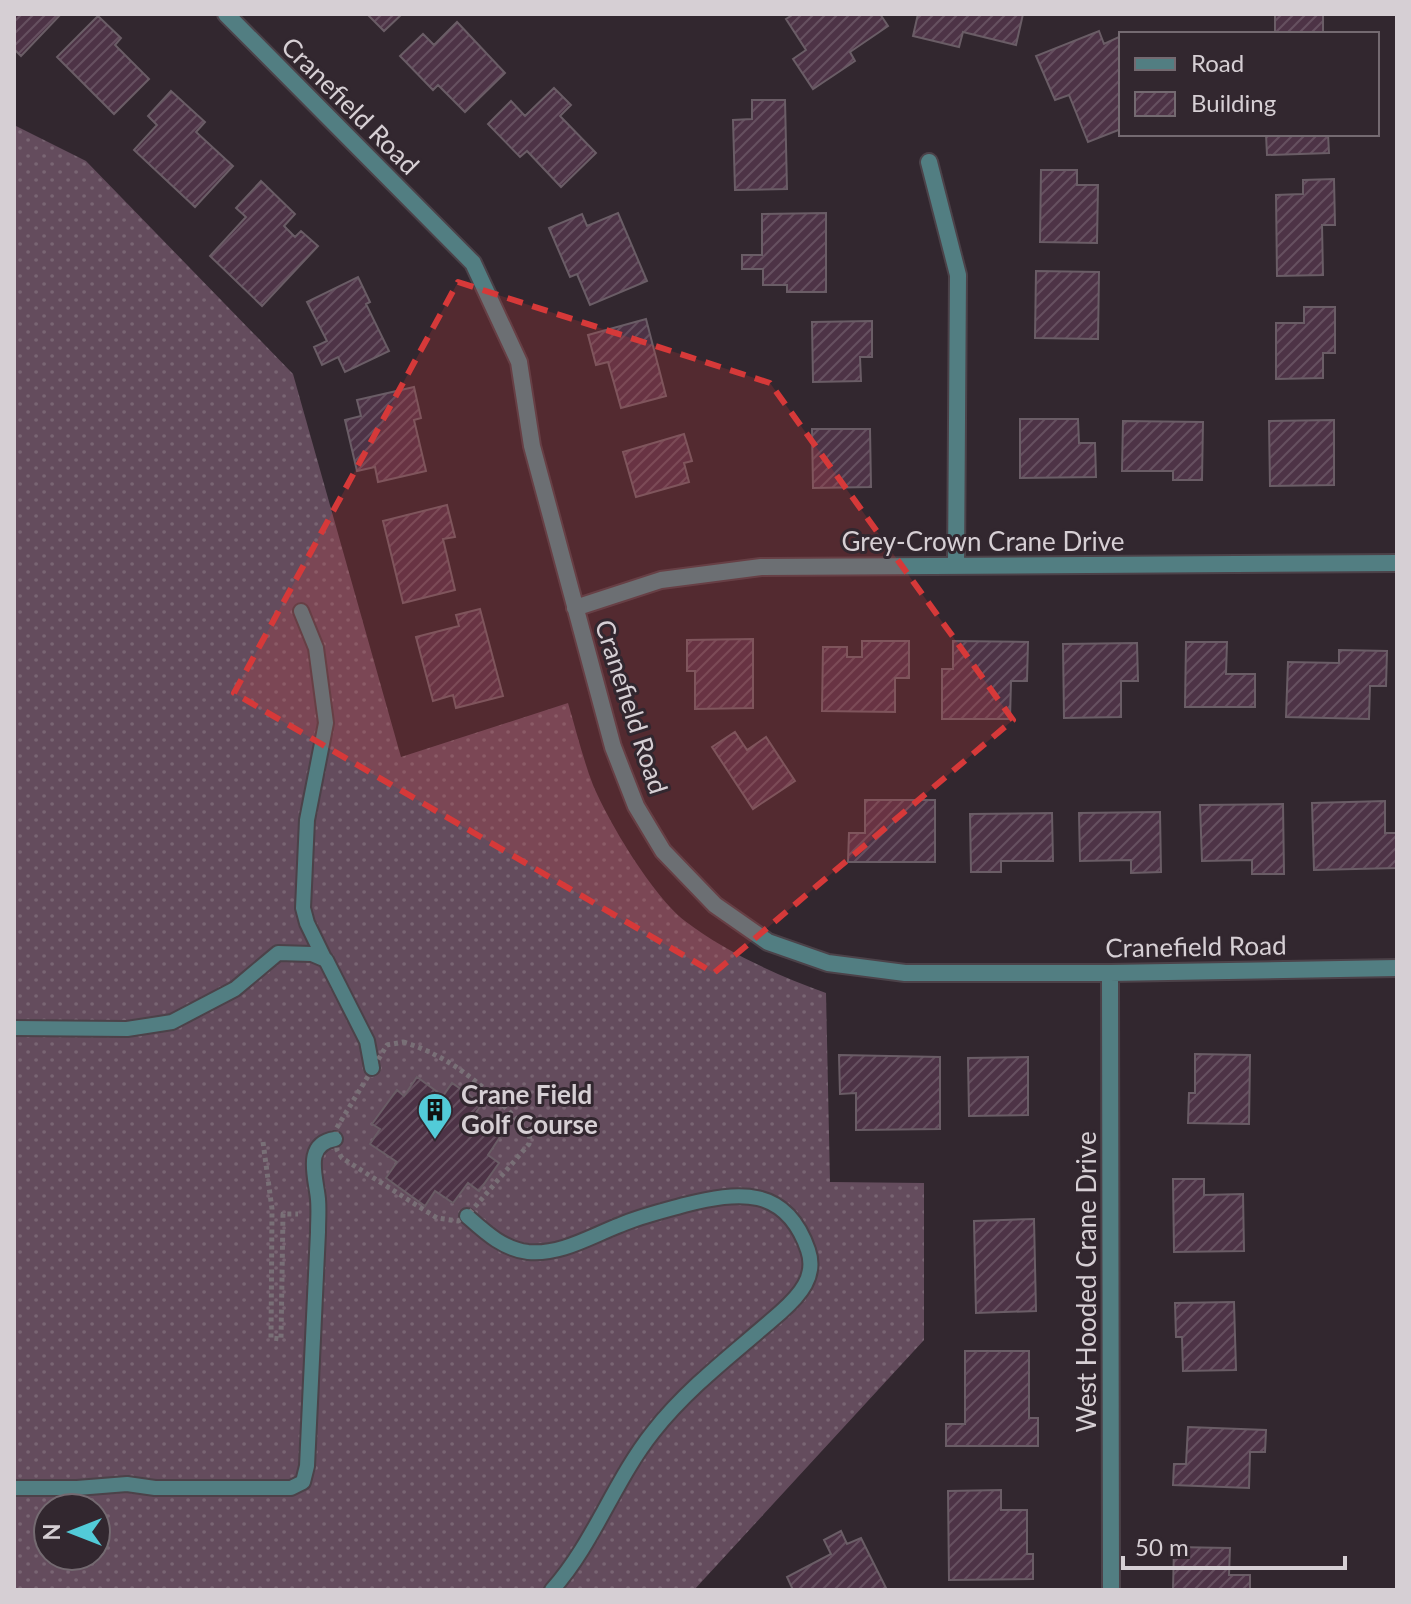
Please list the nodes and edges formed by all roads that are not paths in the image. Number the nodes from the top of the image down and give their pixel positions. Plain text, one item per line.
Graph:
1 (226, 14) edge
2 (929, 162) dead end
3 (1397, 563) edge
4 (956, 566) junction
5 (575, 608) junction
6 (301, 611) dead end
7 (326, 960) junction
8 (1397, 968) edge
9 (1110, 973) junction
10 (14, 1028) edge
11 (372, 1068) road end
12 (335, 1139) road end
13 (467, 1216) road end
14 (14, 1488) edge
15 (552, 1590) edge
16 (1111, 1590) edge

1 - 5 street, Cranefield Road
2 - 4 street
3 - 4 street, Grey-Crown Crane Drive
4 - 5 street, Grey-Crown Crane Drive
5 - 9 street, Cranefield Road
6 - 7 lane
7 - 10 lane
7 - 11 lane
8 - 9 street, Cranefield Road
9 - 16 street, West Hooded Crane Drive
12 - 14 lane
13 - 15 lane

